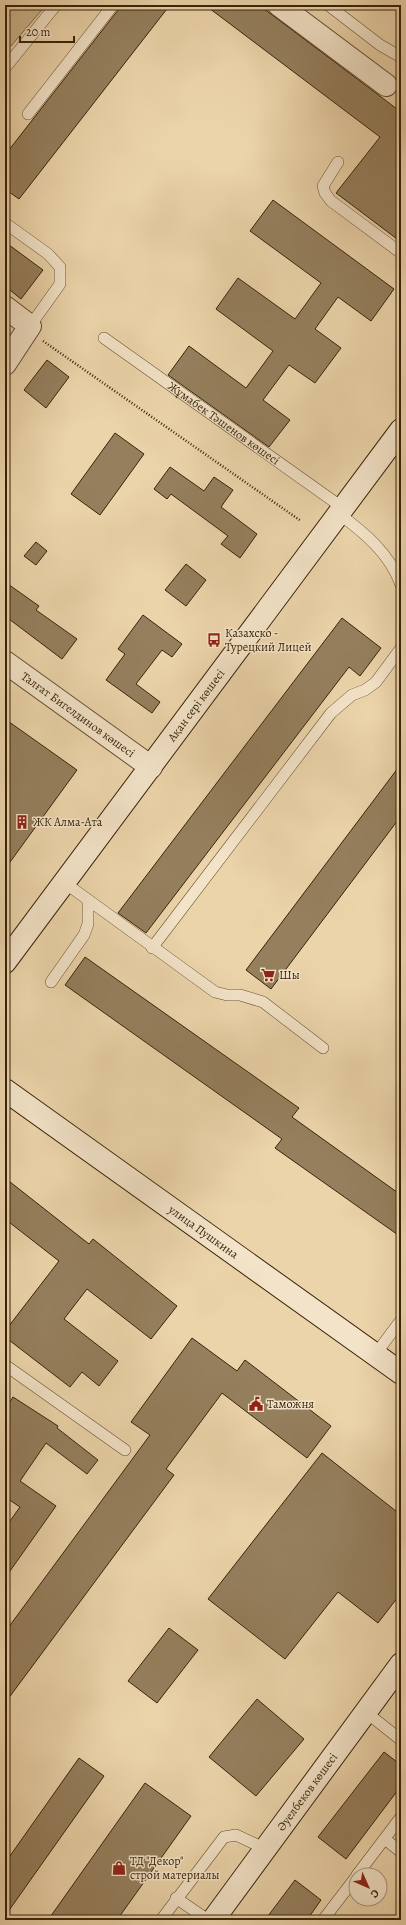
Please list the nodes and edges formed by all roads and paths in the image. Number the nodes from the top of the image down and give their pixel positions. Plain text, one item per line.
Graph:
1 (56, 5) edge
2 (113, 5) edge
3 (279, 5) edge
4 (328, 5) edge
5 (401, 57) edge
6 (5, 68) edge
7 (386, 86) dead end
8 (28, 114) dead end
9 (338, 162) dead end
10 (5, 223) edge
11 (401, 253) edge
12 (5, 307) edge
13 (29, 328) junction
14 (104, 338) dead end
15 (5, 364) edge
16 (401, 430) edge
17 (341, 511) junction
18 (301, 521) dead end
19 (401, 585) edge
20 (401, 648) edge
21 (5, 662) edge
22 (151, 767) junction
23 (65, 883) junction
24 (88, 900) junction
25 (152, 948) junction
26 (5, 962) edge
27 (51, 982) dead end
28 (323, 1048) dead end
29 (5, 1090) edge
30 (401, 1320) edge
31 (375, 1355) junction
32 (5, 1365) edge
33 (401, 1373) edge
34 (125, 1450) dead end
35 (401, 1664) edge
36 (367, 1713) junction
37 (401, 1740) edge
38 (401, 1817) edge
39 (385, 1839) junction
40 (266, 1849) junction
41 (401, 1852) edge
42 (364, 1867) edge
43 (348, 1888) edge
44 (176, 1898) junction
45 (161, 1920) edge
46 (208, 1920) edge
47 (213, 1920) edge
48 (323, 1920) edge

1 - 6 lane
2 - 8 lane
3 - 7 street
4 - 5 lane
9 - 11 lane
10 - 13 lane
12 - 13 street
13 - 15 street
13 - 18 path
14 - 17 lane, Жұмабек Тәшенов көшесі
16 - 17 street, Ақан сері көшесі
17 - 19 lane, Жұмабек Тәшенов көшесі
17 - 22 street, Ақан сері көшесі
20 - 25 lane
21 - 22 street, Талғат Бигелдинов көшесі
22 - 23 street, Ақан сері көшесі
23 - 24 lane
23 - 26 street, Ақан сері көшесі
24 - 25 lane
24 - 27 lane
25 - 28 lane
29 - 31 street, улица Пушкина
30 - 31 lane
31 - 33 street, улица Пушкина
32 - 34 lane
35 - 36 street, Әуелбеков көшесі
36 - 37 lane
36 - 40 street, Әуелбеков көшесі
38 - 39 lane
39 - 41 lane
39 - 42 lane
40 - 44 lane
40 - 47 street, Әуелбеков көшесі
43 - 48 lane
44 - 45 lane
44 - 46 lane

